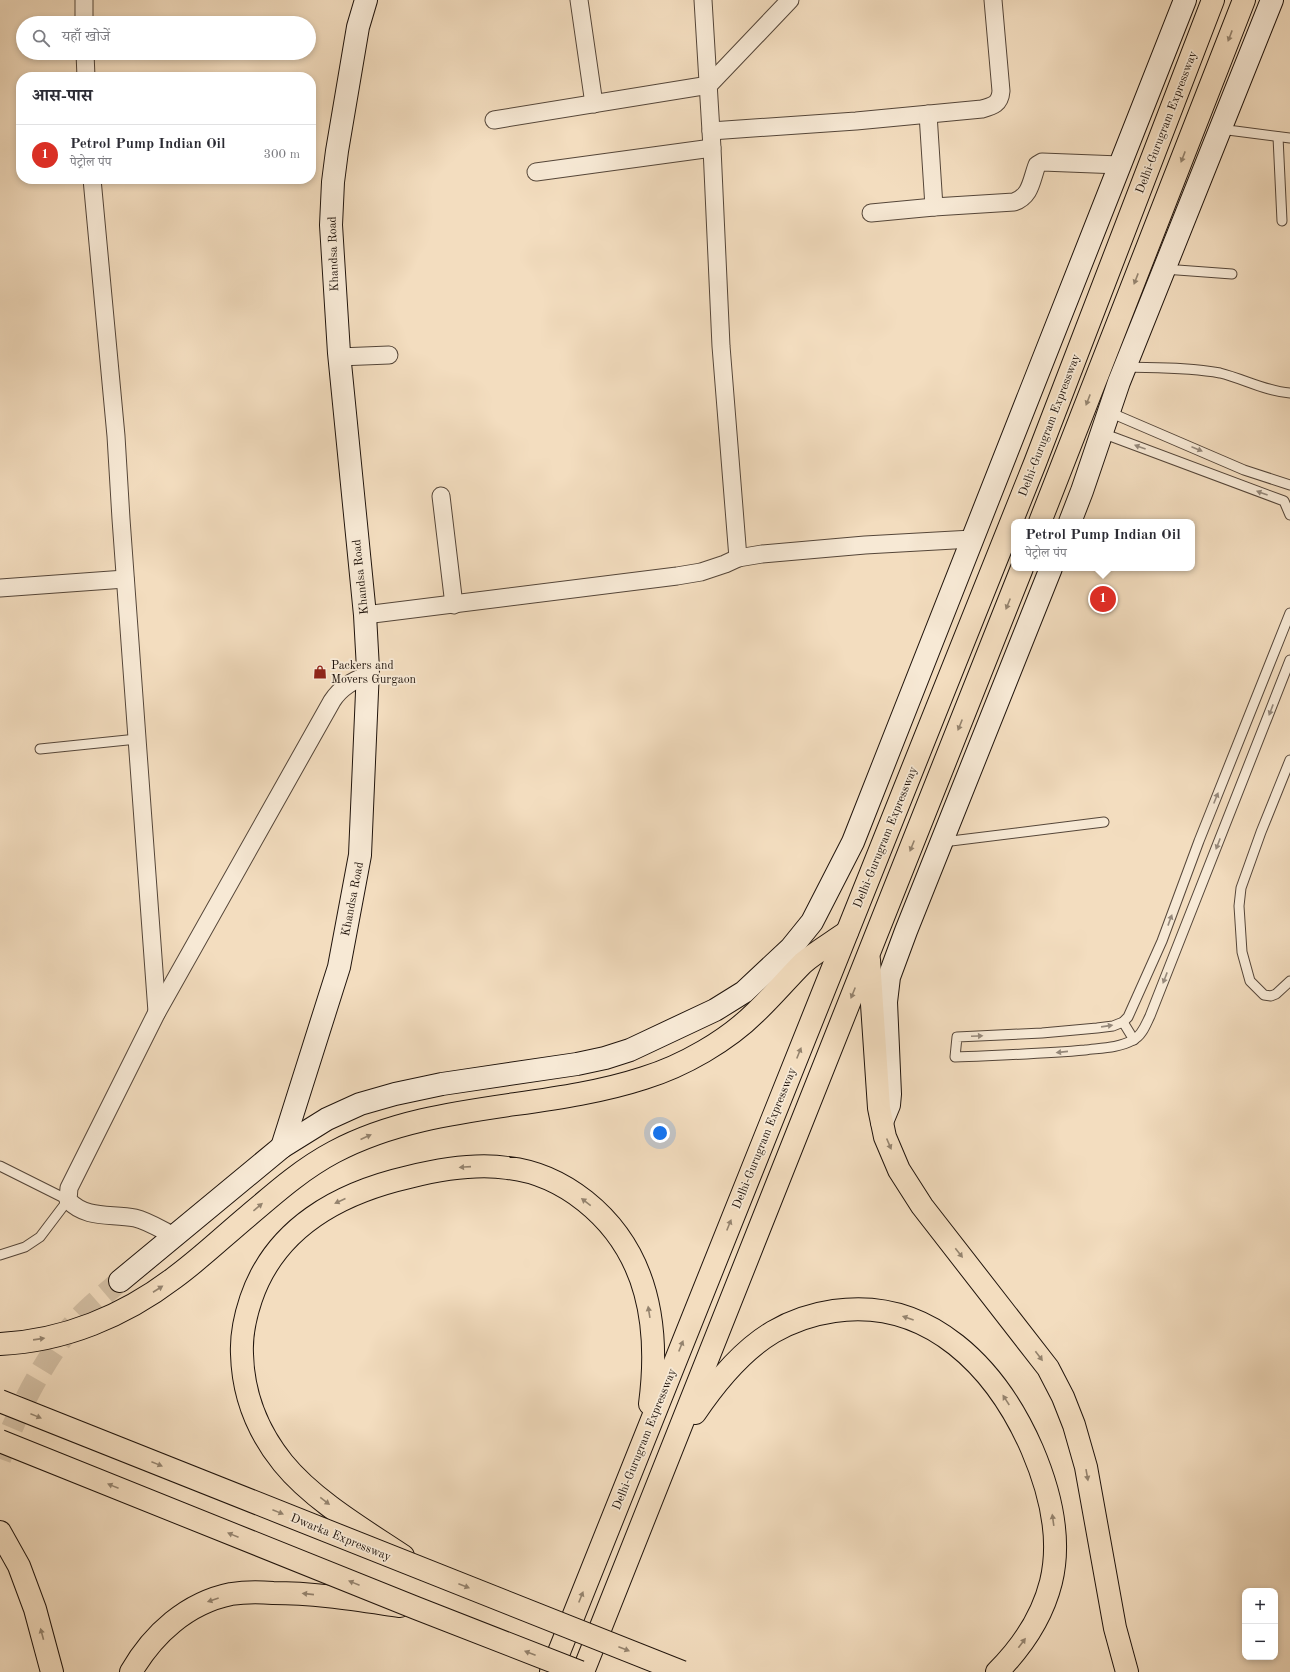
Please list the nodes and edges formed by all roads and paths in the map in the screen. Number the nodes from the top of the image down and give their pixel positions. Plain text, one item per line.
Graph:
1 (84, 0) edge
2 (366, 0) edge
3 (579, 0) edge
4 (703, 0) edge
5 (790, 0) edge
6 (993, 0) edge
7 (1185, 0) edge
8 (1213, 0) edge
9 (1244, 0) edge
10 (1272, 0) edge
11 (84, 16) edge
12 (86, 60) edge
13 (86, 72) edge
14 (709, 85) junction
15 (594, 104) junction
16 (928, 114) junction
17 (494, 120) dead end
18 (1220, 129) junction
19 (711, 131) junction
20 (1278, 137) junction
21 (1290, 138) edge
22 (712, 148) junction
23 (1120, 165) junction
24 (536, 172) dead end
25 (92, 184) edge
26 (934, 207) junction
27 (871, 213) dead end
28 (1282, 222) dead end
29 (1164, 270) junction
30 (1232, 274) dead end
31 (388, 355) dead end
32 (339, 357) junction
33 (1125, 367) junction
34 (1290, 393) edge
35 (1109, 412) junction
36 (1102, 433) junction
37 (1290, 485) edge
38 (441, 496) dead end
39 (1287, 502) edge
40 (1290, 515) edge
41 (1012, 519) edge
42 (1041, 519) edge
43 (1071, 519) edge
44 (1011, 522) edge
45 (972, 539) junction
46 (738, 558) junction
47 (1021, 571) edge
48 (1051, 571) edge
49 (125, 579) junction
50 (0, 588) edge
51 (454, 605) junction
52 (1290, 612) edge
53 (365, 615) junction
54 (1290, 660) edge
55 (368, 675) junction
56 (137, 739) junction
57 (40, 749) dead end
58 (1290, 760) edge
59 (1104, 822) dead end
60 (943, 842) junction
61 (847, 932) junction
62 (869, 953) junction
63 (1290, 981) edge
64 (156, 1012) junction
65 (1123, 1022) junction
66 (1134, 1040) junction
67 (882, 1122) junction
68 (282, 1146) junction
69 (0, 1166) edge
70 (68, 1200) junction
71 (174, 1236) junction
72 (0, 1255) edge
73 (120, 1281) tunnel mouth
74 (0, 1344) edge
75 (0, 1402) edge
76 (646, 1434) junction
77 (0, 1441) edge
78 (673, 1444) junction
79 (0, 1532) edge
80 (428, 1572) junction
81 (416, 1608) junction
82 (52, 1672) edge
83 (131, 1672) edge
84 (551, 1672) edge
85 (580, 1672) edge
86 (583, 1672) edge
87 (682, 1672) edge
88 (996, 1672) edge
89 (1127, 1672) edge

1 - 11 street
2 - 32 main road, Khandsa Road
3 - 15 street
4 - 14 street
5 - 14 street
6 - 16 street
7 - 23 main road
8 - 41 highway, Delhi-Gurugram Expressway
9 -> 42 highway
10 - 18 main road
12 - 13 street
14 - 15 street
14 - 19 street
15 - 17 street
16 - 19 street
16 - 26 street
18 - 20 lane
18 - 29 main road
19 - 22 street
20 - 21 lane
20 - 28 lane
22 - 24 street
22 - 46 street
23 - 26 street
23 - 45 main road
25 - 49 street
26 - 27 street
29 - 30 lane
29 - 33 main road
31 - 32 street
32 - 53 main road, Khandsa Road
33 - 34 lane
33 - 35 main road
35 - 36 main road
35 -> 37 lane
39 -> 36 lane
36 - 43 main road
38 - 51 street
39 - 40 lane
44 - 61 highway, Delhi-Gurugram Expressway
45 - 46 street
45 - 68 main road
46 - 51 street
47 -> 62 highway
48 - 60 main road
49 - 50 street
49 - 56 street
51 - 53 street
65 -> 52 lane
53 - 55 main road, Khandsa Road
54 -> 66 lane
55 - 64 street
55 - 68 main road, Khandsa Road
56 - 57 lane
56 - 64 street
58 - 63 lane
59 - 60 lane
60 - 67 main road
74 -> 61 highway
76 -> 61 highway, Delhi-Gurugram Expressway
62 - 67 highway
62 -> 78 highway
64 - 70 street
65 - 66 lane
66 -> 65 lane
67 -> 89 highway
68 - 71 main road
69 - 70 lane
70 - 71 street
70 - 72 lane
71 - 73 main road
75 -> 80 highway, Dwarka Expressway, bridge
76 -> 80 highway, bridge
84 -> 76 highway, Delhi-Gurugram Expressway
81 -> 77 highway, bridge
78 - 86 highway
88 -> 78 highway
82 -> 79 highway
80 -> 87 highway, Dwarka Expressway, bridge
81 -> 83 highway, bridge
85 -> 81 highway, bridge

